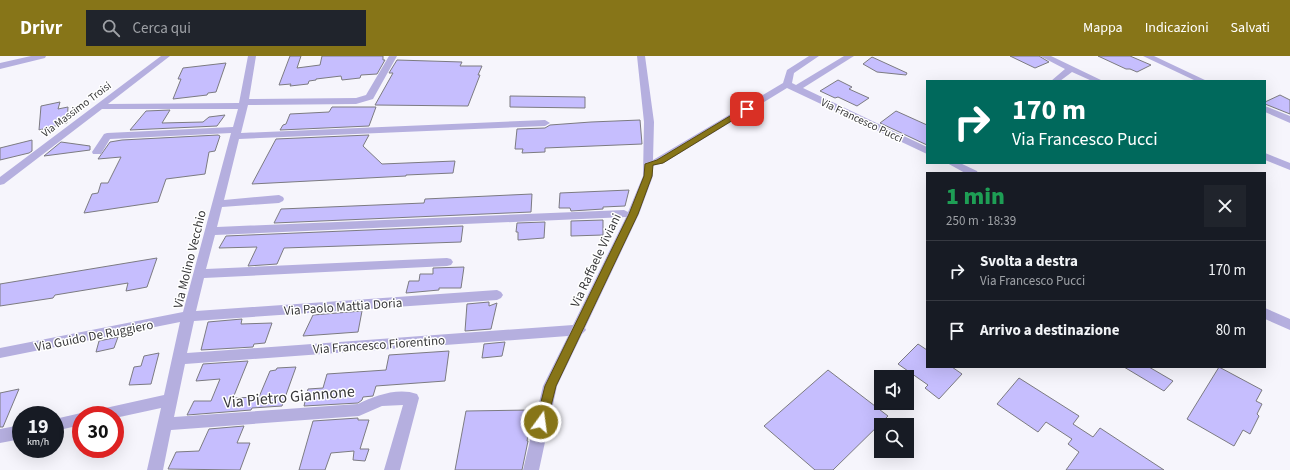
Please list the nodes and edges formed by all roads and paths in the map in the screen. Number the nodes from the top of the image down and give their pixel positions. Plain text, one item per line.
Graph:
1 (42, 56) edge
2 (166, 56) edge
3 (252, 56) edge
4 (393, 56) edge
5 (641, 56) edge
6 (815, 56) edge
7 (850, 56) edge
8 (1044, 56) edge
9 (1147, 56) edge
10 (0, 66) edge
11 (1071, 68) junction
12 (1056, 80) edge
13 (1097, 80) edge
14 (1201, 80) edge
15 (792, 87) junction
16 (243, 104) junction
17 (105, 107) dead end
18 (1266, 109) edge
19 (1290, 120) edge
20 (546, 123) dead end
21 (236, 133) junction
22 (926, 151) edge
23 (97, 152) dead end
24 (1266, 156) edge
25 (649, 164) junction
26 (956, 164) edge
27 (1290, 167) edge
28 (971, 172) edge
29 (0, 182) edge
30 (279, 199) dead end
31 (218, 204) junction
32 (624, 214) dead end
33 (210, 231) junction
34 (446, 262) dead end
35 (199, 274) junction
36 (497, 295) dead end
37 (1266, 313) edge
38 (188, 316) junction
39 (1290, 325) edge
40 (579, 330) junction
41 (0, 353) edge
42 (180, 359) junction
43 (171, 400) junction
44 (124, 410) edge
45 (166, 424) junction
46 (12, 434) edge
47 (0, 436) edge
48 (155, 470) edge
49 (392, 470) edge
50 (531, 470) edge

1 - 10 street
2 - 29 street, Via Massimo Troisi
3 - 16 street, Via Molino Vecchio
4 - 16 street
5 - 25 street, Via Raffaele Viviani
6 - 15 street
7 - 15 street
8 - 11 street
9 - 14 street
11 - 12 street
11 - 13 street
15 - 22 street, Via Francesco Pucci
15 - 25 street
16 - 17 street
16 - 21 street, Via Molino Vecchio
18 - 19 street
20 - 21 street
21 - 23 street
21 - 31 street, Via Molino Vecchio
24 - 27 street
25 - 40 street, Via Raffaele Viviani
26 - 28 street
30 - 31 street
31 - 33 street, Via Molino Vecchio
32 - 33 street
33 - 35 street, Via Molino Vecchio
34 - 35 street
35 - 38 street, Via Molino Vecchio
36 - 38 street, Via Paolo Mattia Doria
37 - 39 street
38 - 41 street, Via Guido De Ruggiero
38 - 42 street, Via Molino Vecchio
40 - 42 street, Via Francesco Fiorentino
40 - 50 street, Via Raffaele Viviani
42 - 43 street, Via Molino Vecchio
43 - 44 street
43 - 45 street, Via Molino Vecchio
45 - 48 street, Via Molino Vecchio
45 - 49 street, Via Pietro Giannone
46 - 47 street

